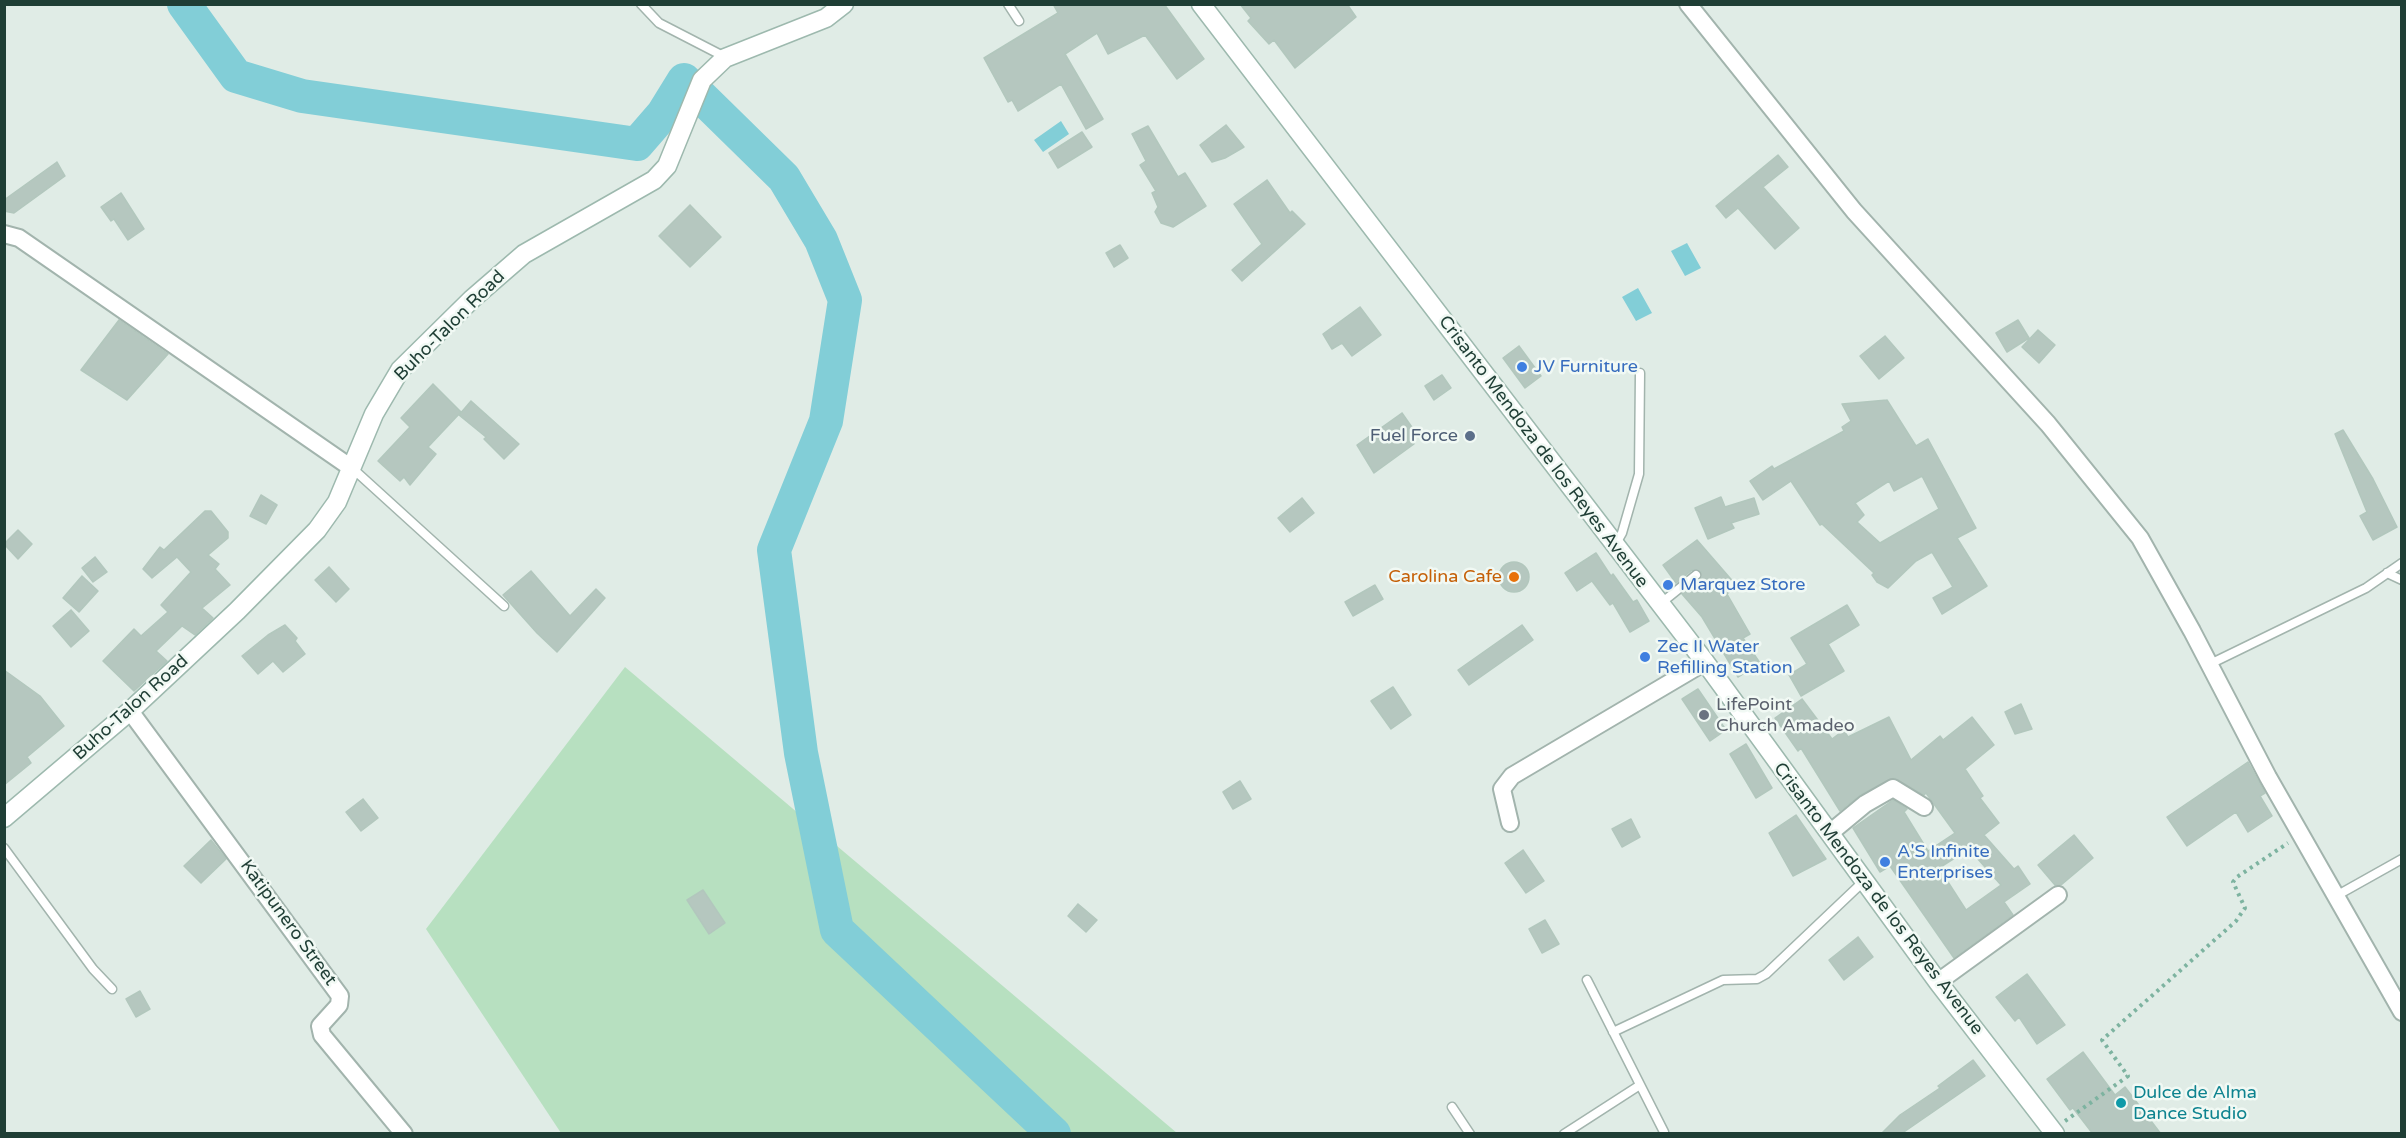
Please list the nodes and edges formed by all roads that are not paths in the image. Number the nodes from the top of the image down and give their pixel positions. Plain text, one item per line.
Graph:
1 (641, 4) edge
2 (844, 4) edge
3 (1008, 4) edge
4 (1201, 4) edge
5 (1688, 4) edge
6 (1019, 21) dead end
7 (725, 58) junction
8 (4, 234) edge
9 (1640, 374) dead end
10 (350, 466) junction
11 (1614, 546) junction
12 (2402, 563) edge
13 (2386, 573) junction
14 (1696, 575) dead end
15 (2402, 580) edge
16 (1660, 604) junction
17 (504, 606) dead end
18 (1705, 662) junction
19 (2210, 664) junction
20 (130, 711) junction
21 (1924, 807) dead end
22 (4, 818) edge
23 (1510, 823) dead end
24 (1830, 832) junction
25 (4, 848) edge
26 (2402, 859) edge
27 (1864, 880) junction
28 (2058, 895) dead end
29 (2336, 896) junction
30 (1587, 980) dead end
31 (1938, 982) junction
32 (112, 989) dead end
33 (2402, 1012) edge
34 (1613, 1032) junction
35 (1640, 1085) junction
36 (1452, 1107) dead end
37 (1664, 1132) dead end
38 (2054, 1132) edge
39 (404, 1134) edge
40 (1470, 1134) edge
41 (1564, 1134) edge

1 - 7 lane
2 - 7 main road, Buho-Talon Road
3 - 6 lane
4 - 11 main road, Crisanto Mendoza de los Reyes Avenue
5 - 19 street
7 - 10 main road, Buho-Talon Road
8 - 10 street
9 - 11 lane
10 - 17 lane
10 - 20 main road, Buho-Talon Road
11 - 16 main road, Crisanto Mendoza de los Reyes Avenue
12 - 13 lane
13 - 15 lane
13 - 19 lane
14 - 16 lane
16 - 18 main road, Crisanto Mendoza de los Reyes Avenue
18 - 23 street
18 - 24 main road, Crisanto Mendoza de los Reyes Avenue
19 - 29 street
20 - 22 main road, Buho-Talon Road
20 - 39 street, Katipunero Street
21 - 24 street
24 - 27 main road, Crisanto Mendoza de los Reyes Avenue
25 - 32 lane
26 - 29 lane
27 - 31 main road, Crisanto Mendoza de los Reyes Avenue
27 - 34 lane
28 - 31 street
29 - 33 street
30 - 34 lane
31 - 38 main road, Crisanto Mendoza de los Reyes Avenue
34 - 35 lane
35 - 37 lane
35 - 41 lane
36 - 40 lane

